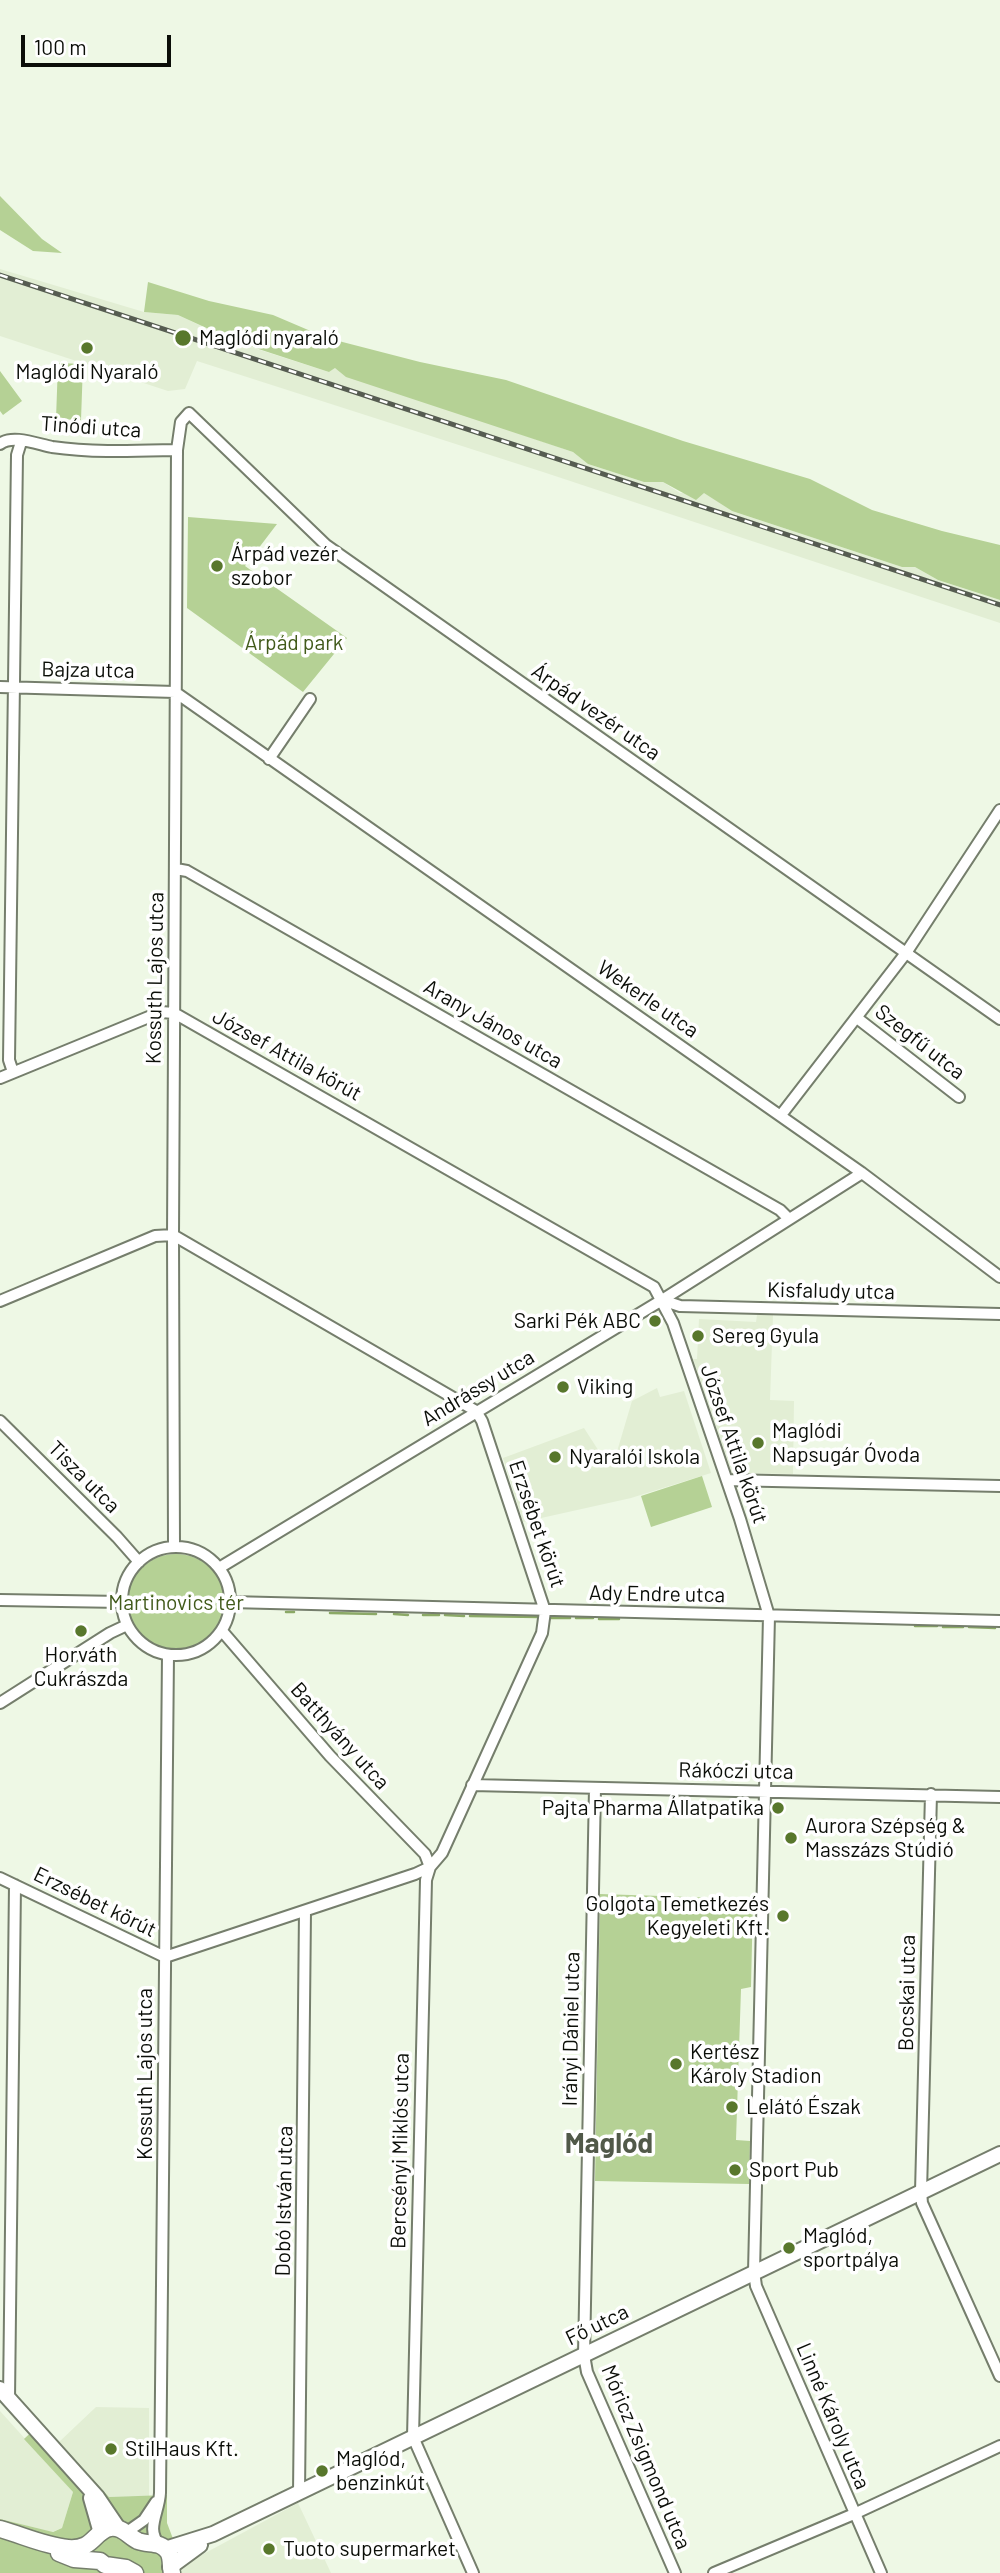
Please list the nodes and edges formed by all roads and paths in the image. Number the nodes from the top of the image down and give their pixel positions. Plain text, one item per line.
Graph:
1 (189, 412) joint
2 (21, 442) junction
3 (1, 443) edge
4 (177, 450) junction
5 (0, 687) edge
6 (14, 688) junction
7 (175, 691) junction
8 (310, 699) dead end
9 (269, 759) junction
10 (1000, 810) edge
11 (6, 858) edge
12 (176, 869) junction
13 (906, 953) junction
14 (174, 1013) junction
15 (5, 1014) edge
16 (857, 1018) junction
17 (1000, 1019) edge
18 (13, 1072) junction
19 (0, 1078) edge
20 (959, 1097) dead end
21 (781, 1115) junction
22 (862, 1173) junction
23 (788, 1218) junction
24 (173, 1235) junction
25 (1000, 1277) edge
26 (662, 1300) junction
27 (0, 1301) edge
28 (1000, 1314) edge
29 (476, 1411) junction
30 (0, 1421) edge
31 (727, 1480) junction
32 (1000, 1486) edge
33 (174, 1547) junction
34 (139, 1562) junction
35 (219, 1568) junction
36 (0, 1600) edge
37 (122, 1602) junction
38 (230, 1602) junction
39 (545, 1611) junction
40 (769, 1616) junction
41 (1000, 1621) edge
42 (127, 1625) junction
43 (222, 1631) junction
44 (168, 1655) junction
45 (0, 1703) edge
46 (472, 1785) junction
47 (595, 1788) junction
48 (765, 1791) junction
49 (931, 1794) junction
50 (1000, 1797) edge
51 (430, 1867) junction
52 (0, 1878) edge
53 (15, 1885) junction
54 (306, 1911) junction
55 (165, 1957) junction
56 (1000, 2154) edge
57 (920, 2192) junction
58 (754, 2272) junction
59 (584, 2355) junction
60 (1000, 2376) edge
61 (5, 2394) edge
62 (413, 2438) junction
63 (1000, 2446) edge
64 (87, 2487) junction
65 (160, 2493) junction
66 (299, 2493) junction
67 (854, 2514) junction
68 (0, 2529) edge
69 (122, 2530) junction
70 (213, 2534) junction
71 (99, 2536) junction
72 (36, 2540) junction
73 (163, 2547) junction
74 (100, 2561) junction
75 (170, 2571) edge
76 (135, 2573) edge
77 (473, 2573) edge
78 (675, 2573) edge
79 (714, 2573) edge
80 (881, 2573) edge

1 - 4 street, Kossuth Lajos utca
1 - 13 street, Árpád vezér utca
2 - 3 street, Tinódi utca
2 - 4 street, Tinódi utca
2 - 6 street
4 - 7 street, Kossuth Lajos utca
5 - 6 street, Bajza utca
6 - 7 street, Bajza utca
6 - 11 street
7 - 9 street, Wekerle utca
7 - 12 street, Kossuth Lajos utca
8 - 9 street
9 - 21 street, Wekerle utca
10 - 13 street, Szegfű utca
11 - 15 street
12 - 14 street, Kossuth Lajos utca
12 - 23 street, Arany János utca
13 - 16 street, Szegfű utca
13 - 17 street, Árpád vezér utca
14 - 18 street
14 - 24 street, Kossuth Lajos utca
14 - 26 street, József Attila körút
15 - 18 street
16 - 20 street, Szegfű utca
16 - 21 street, Szegfű utca
18 - 19 street
21 - 22 street, Wekerle utca
22 - 23 street, Andrássy utca
22 - 25 street, Wekerle utca
23 - 26 street, Andrássy utca
24 - 27 street
24 - 29 street
24 - 33 street, Kossuth Lajos utca
26 - 28 street, Kisfaludy utca
26 - 29 street, Andrássy utca
26 - 31 street, József Attila körút
29 - 35 street, Andrássy utca
29 - 39 street, Erzsébet körút
30 - 34 street, Tisza utca
31 - 32 street
31 - 40 street, József Attila körút
33 - 34 street
33 - 35 street
34 - 37 street
35 - 38 street
36 - 37 street
37 - 42 street
38 - 39 street, Ady Endre utca
38 - 43 street
39 - 40 street, Ady Endre utca
39 - 46 street, Erzsébet körút
40 - 41 street, Ady Endre utca
40 - 48 street, József Attila körút
42 - 44 street
42 - 45 street
43 - 44 street
43 - 51 street, Batthyány utca
44 - 55 street, Kossuth Lajos utca
46 - 47 street, Rákóczi utca
46 - 51 street, Erzsébet körút
47 - 48 street, Rákóczi utca
47 - 59 street, Irányi Dániel utca
48 - 49 street, Rákóczi utca
48 - 58 street, József Attila körút
49 - 50 street, Rákóczi utca
49 - 57 street, Bocskai utca
51 - 54 street, Erzsébet körút
51 - 62 street, Bercsényi Miklós utca
52 - 53 street, Erzsébet körút
53 - 55 street, Erzsébet körút
53 - 61 street
54 - 55 street, Erzsébet körút
54 - 66 street, Dobó István utca
55 - 65 street, Kossuth Lajos utca
56 - 57 main road, Fő utca
57 - 58 main road, Fő utca
57 - 60 street
58 - 59 main road, Fő utca
58 - 67 street, Linné Károly utca
59 - 62 main road, Fő utca
59 - 78 street, Móricz Zsigmond utca
61 - 64 main road
62 - 66 main road, Fő utca
62 - 77 street
63 - 67 street
64 - 69 main road
64 - 71 main road
65 - 69 street
65 - 73 street, Kossuth Lajos utca
66 - 70 main road, Fő utca
67 - 79 street
67 - 80 street, Linné Károly utca
68 - 72 main road
69 - 71 main road
69 - 73 main road
70 - 73 main road, Fő utca
70 - 75 main road, Fő utca
71 - 72 main road
71 - 74 main road
72 - 74 main road
73 - 75 main road
74 - 76 main road

